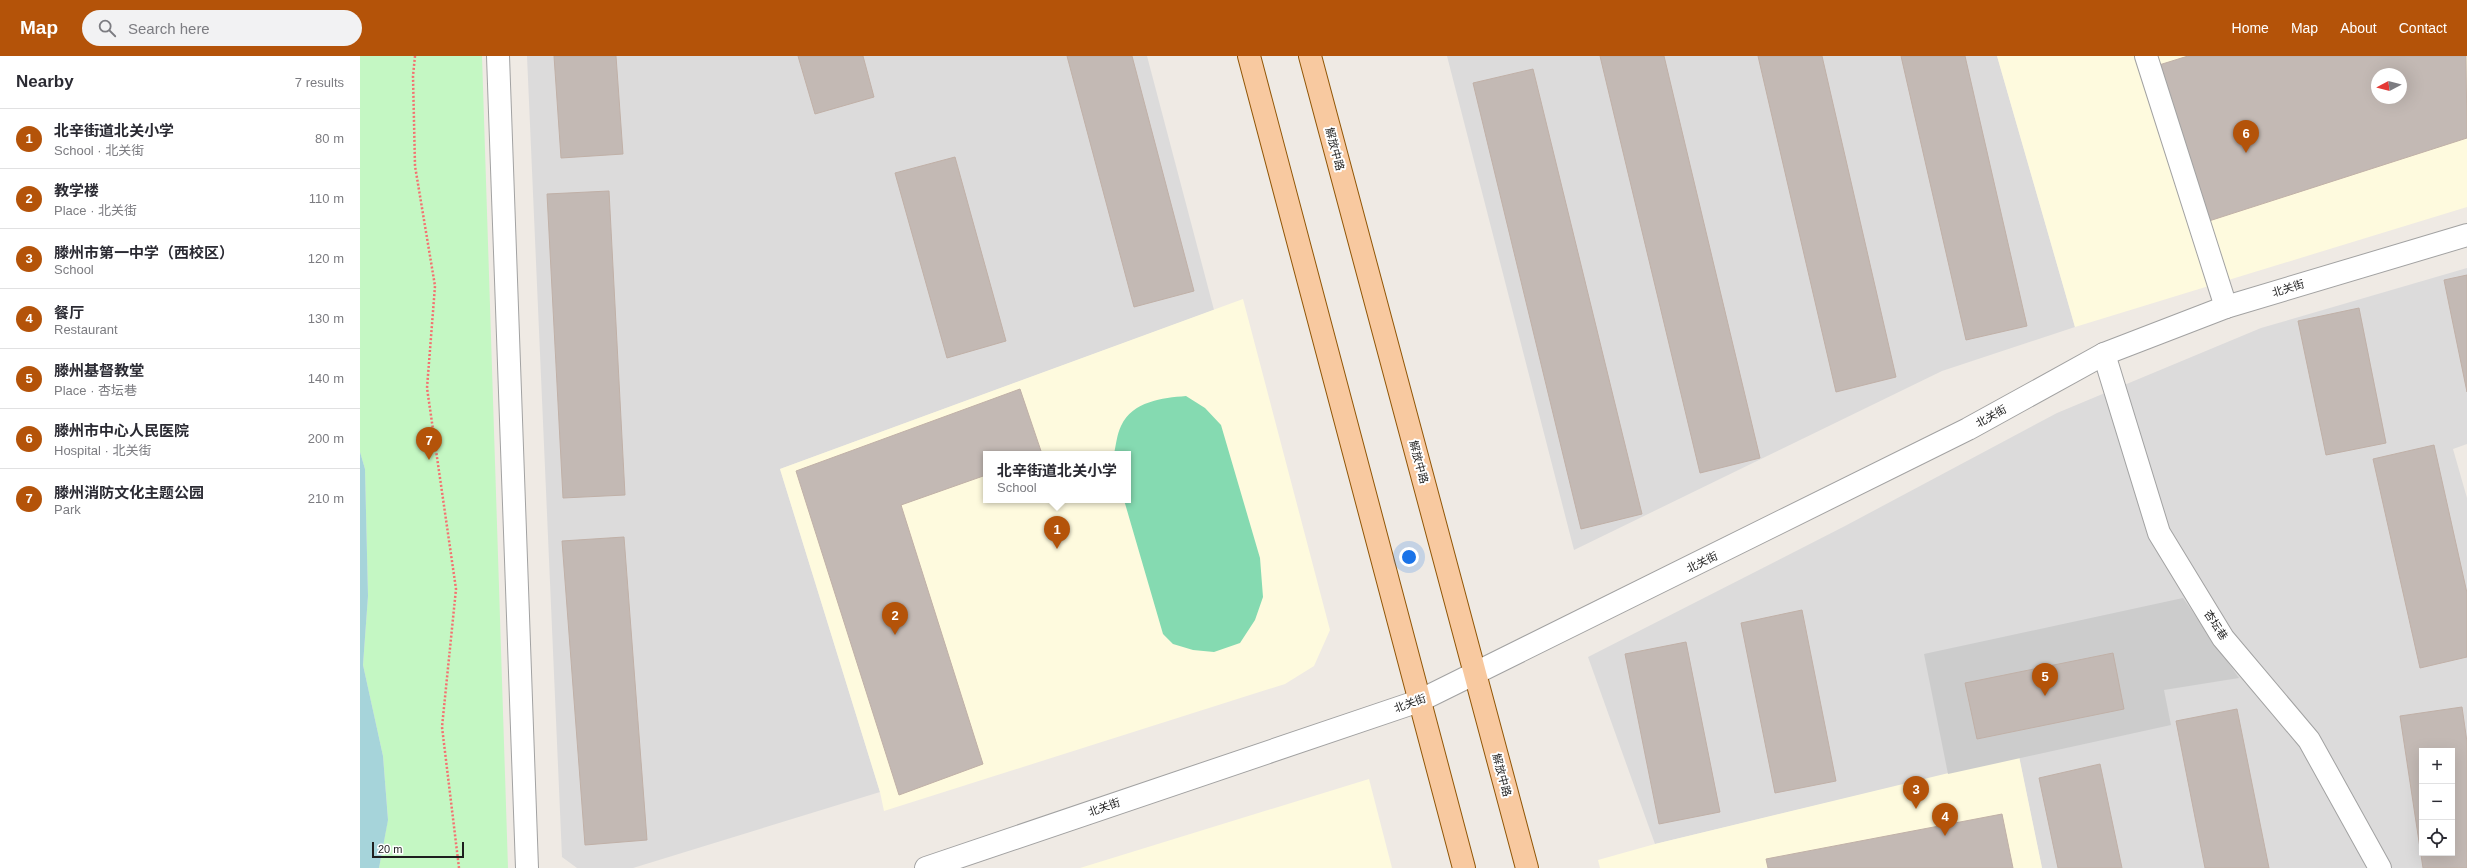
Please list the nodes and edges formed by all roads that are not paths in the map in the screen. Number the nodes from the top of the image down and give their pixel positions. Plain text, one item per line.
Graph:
1 (498, 56) edge
2 (1249, 56) edge
3 (1310, 56) edge
4 (2146, 56) edge
5 (2467, 235) edge
6 (2226, 307) junction
7 (2104, 354) junction
8 (1476, 674) junction
9 (1419, 701) junction
10 (527, 868) edge
11 (926, 868) edge
12 (1464, 868) edge
13 (1527, 868) edge
14 (2380, 868) edge

1 - 10 street
2 - 9 main road
3 - 8 main road, 解放中路
4 - 6 street
5 - 6 street, 北关街
6 - 7 street, 北关街
7 - 8 street, 北关街
7 - 14 street, 杏坛巷
8 - 9 street, 北关街
8 - 13 main road, 解放中路
9 - 11 street, 北关街
9 - 12 main road

